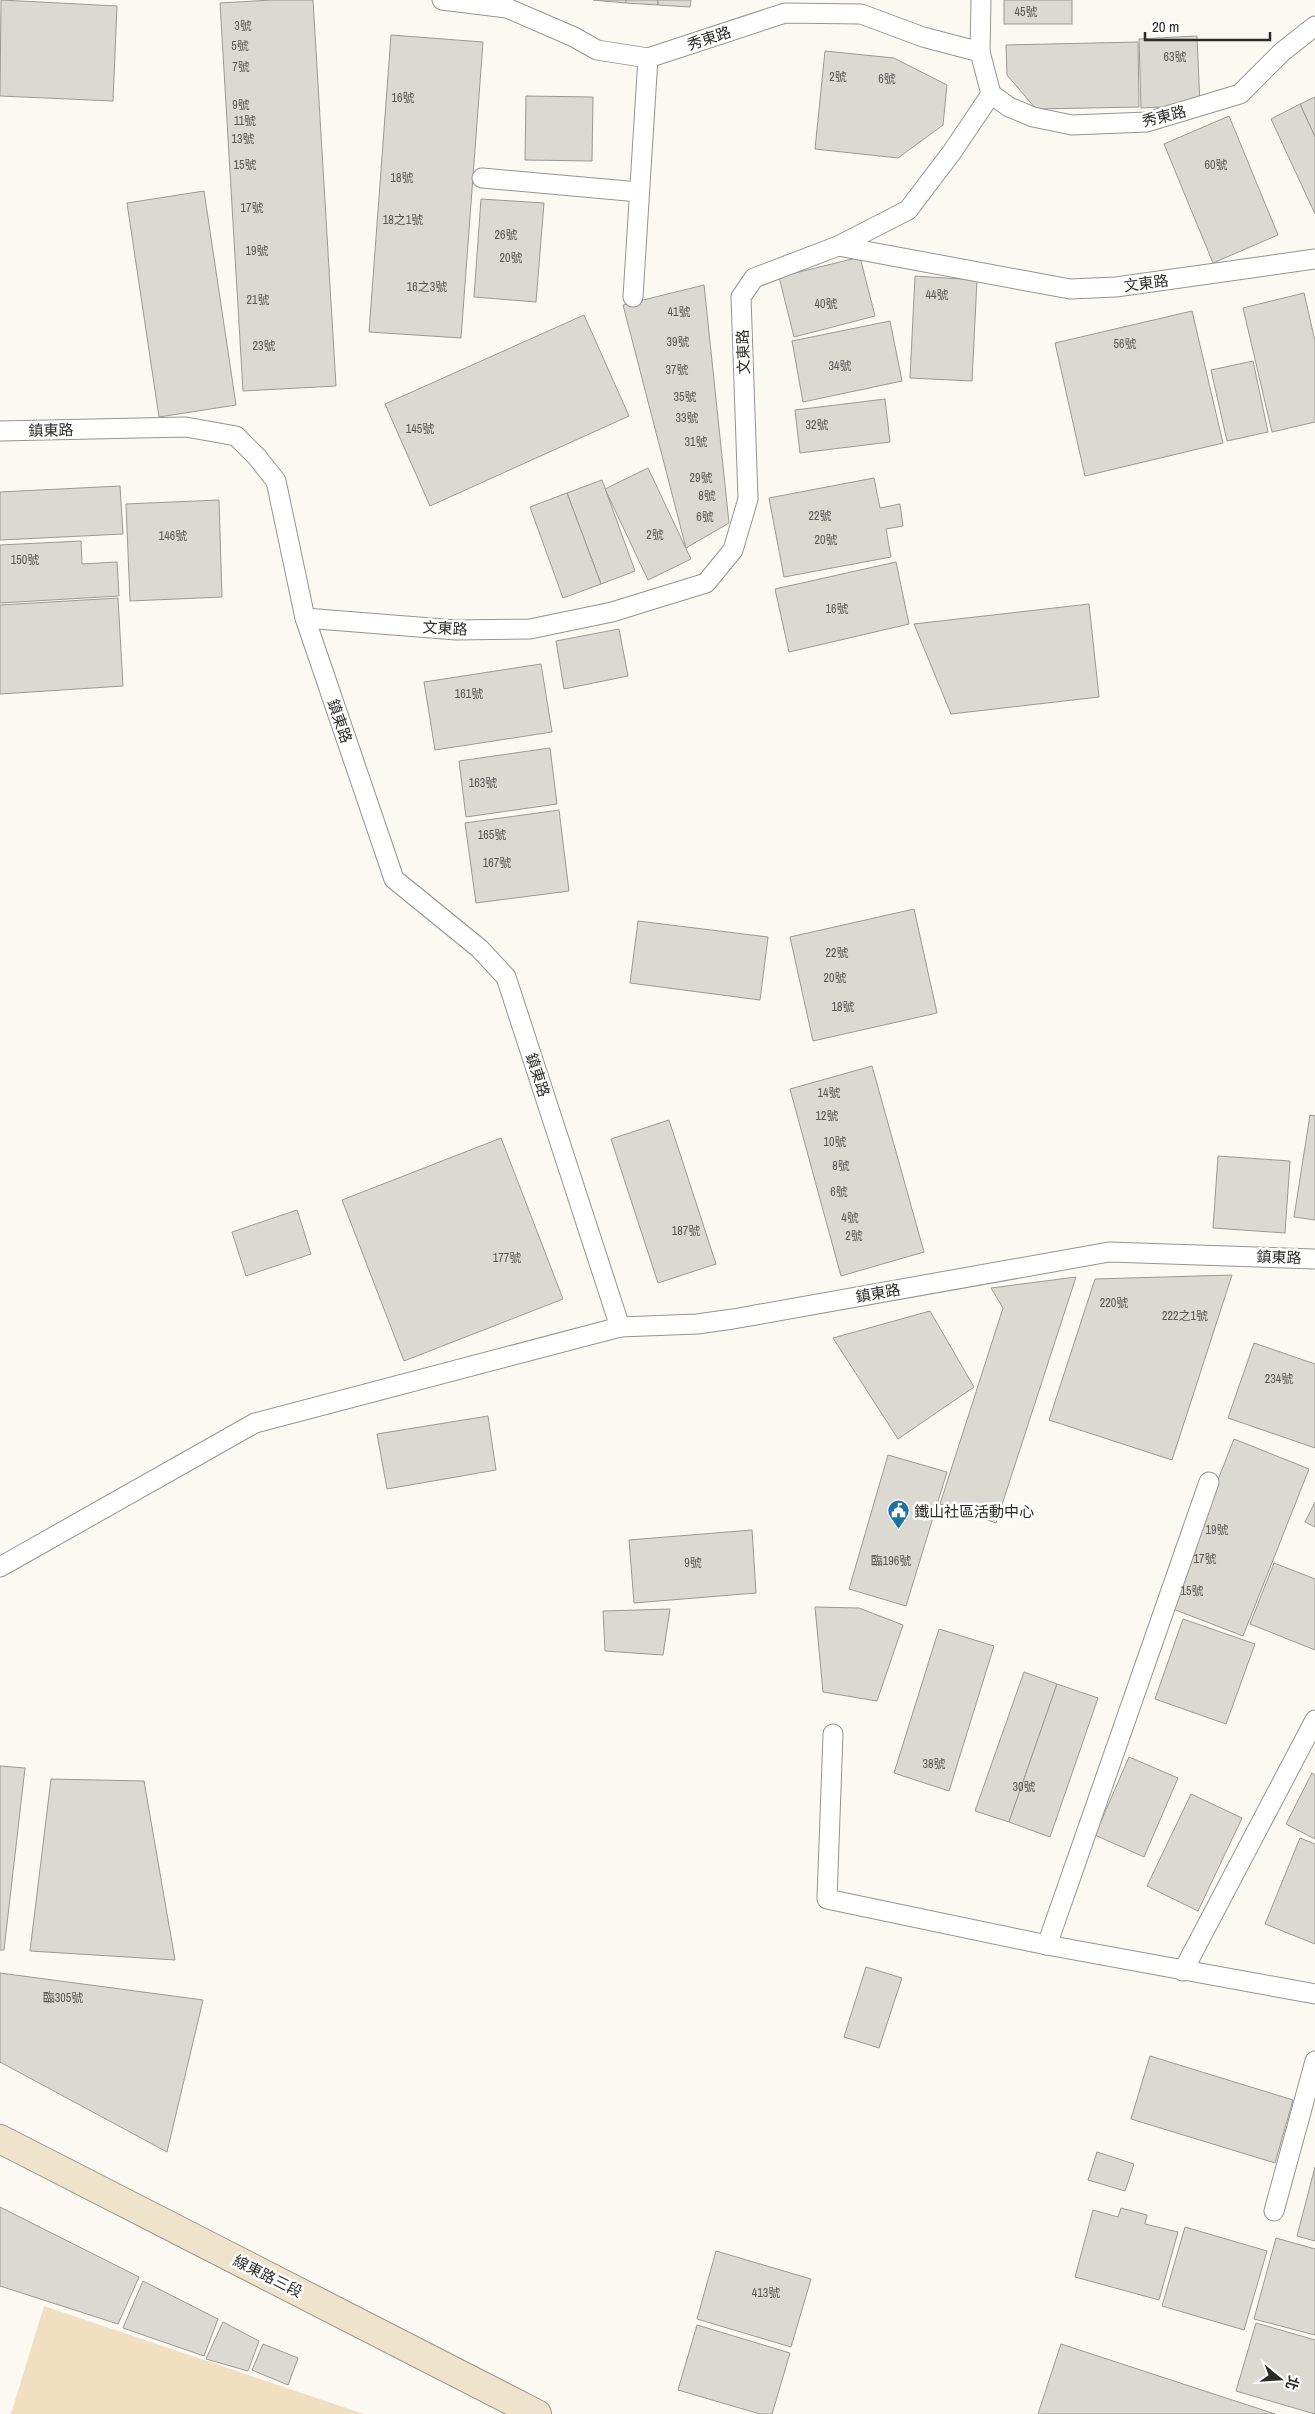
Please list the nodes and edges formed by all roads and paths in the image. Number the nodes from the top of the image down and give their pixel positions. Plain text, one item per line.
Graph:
1 (442, 0) edge
2 (981, 0) edge
3 (1315, 26) edge
4 (980, 52) junction
5 (648, 58) junction
6 (991, 94) junction
7 (482, 178) dead end
8 (639, 192) junction
9 (838, 246) junction
10 (1315, 259) edge
11 (633, 297) dead end
12 (0, 431) edge
13 (305, 618) junction
14 (1315, 1259) edge
15 (620, 1327) junction
16 (1209, 1482) dead end
17 (0, 1567) edge
18 (1315, 1720) edge
19 (833, 1734) dead end
20 (1047, 1945) junction
21 (1183, 1971) junction
22 (1315, 1994) edge
23 (1315, 2061) edge
24 (0, 2138) edge
25 (1274, 2210) dead end
26 (536, 2414) edge

1 - 5 lane, 秀東路
2 - 4 lane
3 - 6 lane, 秀東路
4 - 5 lane, 秀東路
4 - 6 lane
5 - 8 lane
6 - 9 lane
7 - 8 lane
8 - 11 lane
9 - 10 lane, 文東路
9 - 13 lane, 文東路
12 - 13 lane, 鎮東路
13 - 15 lane, 鎮東路
14 - 15 lane, 鎮東路
15 - 17 lane
16 - 20 lane
18 - 21 lane
19 - 20 lane
20 - 21 lane
21 - 22 lane
23 - 25 lane
24 - 26 main road, 線東路三段

